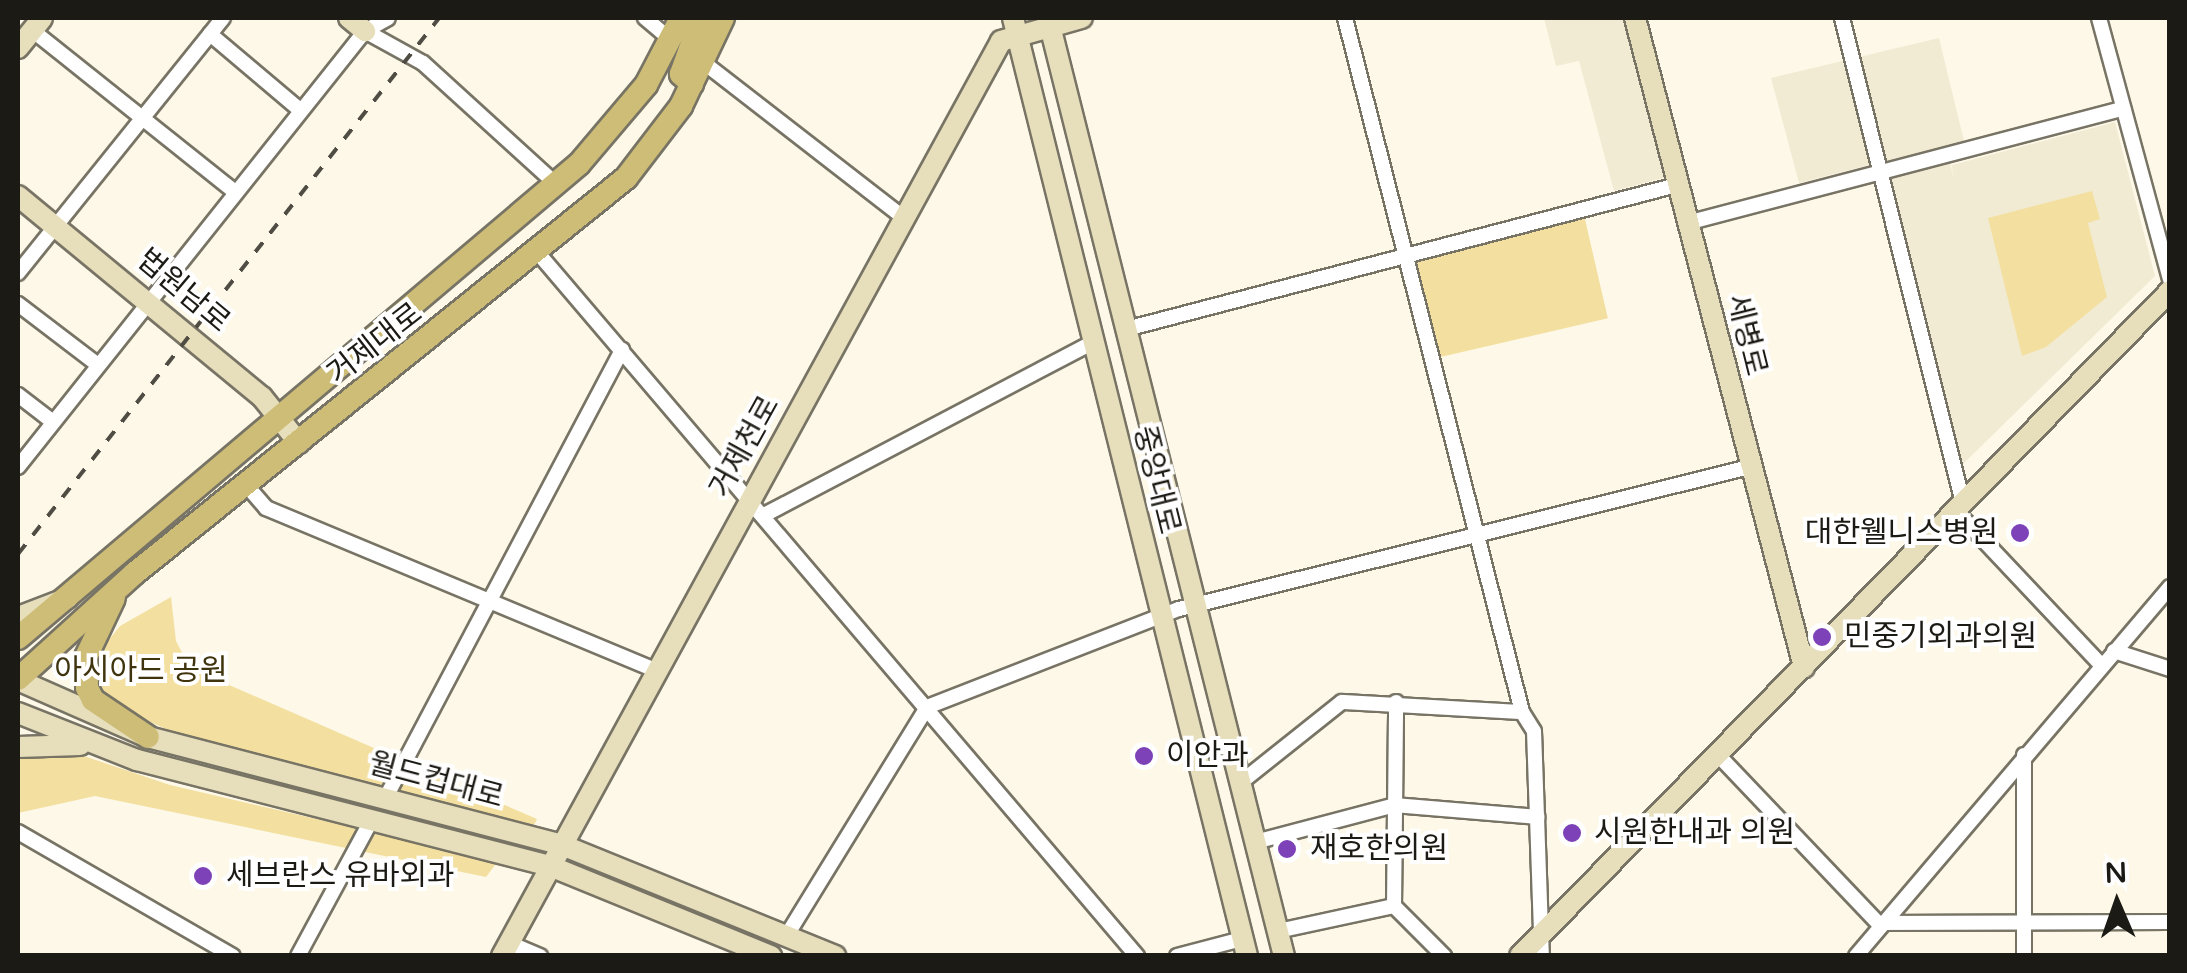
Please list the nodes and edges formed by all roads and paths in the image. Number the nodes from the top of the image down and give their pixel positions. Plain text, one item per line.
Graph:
1 (223, 18) edge
2 (388, 18) edge
3 (645, 18) edge
4 (681, 18) edge
5 (701, 18) edge
6 (722, 18) edge
7 (1082, 18) edge
8 (1346, 18) edge
9 (1634, 18) edge
10 (1842, 18) edge
11 (2099, 18) edge
12 (1049, 21) edge
13 (37, 24) edge
14 (357, 24) edge
15 (1014, 27) edge
16 (210, 34) junction
17 (671, 40) junction
18 (18, 48) edge
19 (703, 62) junction
20 (692, 84) junction
21 (2123, 109) junction
22 (300, 110) junction
23 (143, 117) junction
24 (1881, 172) junction
25 (556, 184) junction
26 (1677, 185) junction
27 (235, 192) junction
28 (18, 196) edge
29 (904, 218) junction
30 (1687, 224) junction
31 (55, 226) junction
32 (538, 253) junction
33 (1406, 256) junction
34 (18, 272) edge
35 (2170, 280) edge
36 (2170, 292) edge
37 (149, 301) junction
38 (18, 304) edge
39 (1126, 330) junction
40 (1092, 343) junction
41 (622, 350) junction
42 (98, 365) junction
43 (18, 394) edge
44 (280, 417) junction
45 (53, 422) junction
46 (299, 443) junction
47 (18, 467) edge
48 (1749, 467) junction
49 (247, 486) junction
50 (757, 507) junction
51 (1960, 507) junction
52 (1477, 535) junction
53 (2170, 587) edge
54 (118, 588) junction
55 (70, 598) junction
56 (490, 602) junction
57 (1177, 610) junction
58 (18, 617) edge
59 (18, 638) edge
60 (2114, 651) junction
61 (2101, 665) junction
62 (1804, 667) junction
63 (2170, 669) edge
64 (657, 670) junction
65 (18, 680) edge
66 (1396, 702) junction
67 (927, 707) junction
68 (18, 712) edge
69 (1522, 712) junction
70 (148, 737) junction
71 (18, 746) edge
72 (100, 746) junction
73 (2024, 755) junction
74 (1719, 756) junction
75 (1240, 783) junction
76 (385, 799) junction
77 (1395, 805) junction
78 (1537, 817) junction
79 (371, 820) junction
80 (18, 832) edge
81 (1255, 842) junction
82 (562, 845) junction
83 (550, 866) junction
84 (1394, 906) junction
85 (2023, 922) junction
86 (2170, 922) edge
87 (1878, 923) junction
88 (1278, 931) junction
89 (787, 934) junction
90 (1245, 947) edge
91 (1541, 947) edge
92 (505, 949) edge
93 (769, 955) edge
94 (233, 956) edge
95 (298, 956) edge
96 (540, 956) edge
97 (835, 956) edge
98 (1138, 956) edge
99 (1178, 956) edge
100 (1284, 956) edge
101 (1444, 956) edge
102 (1520, 956) edge
103 (1856, 956) edge
104 (2024, 956) edge

1 - 16 street
2 - 14 street
3 - 17 street
4 - 17 main road, 거제대로
5 - 20 main road
6 - 19 main road, 거제대로
7 - 12 main road
8 - 33 street
9 - 26 main road, 세병로
10 - 24 street
11 - 21 street
12 - 15 main road
12 - 39 main road, 중앙대로
13 - 18 main road
13 - 23 street
14 - 22 street
14 - 25 street
15 - 29 main road, 거제천로
15 - 40 main road, 중앙대로
16 - 22 street
16 - 23 street
17 - 25 main road, 거제대로
19 - 20 main road, 거제대로
19 - 29 street
20 - 32 main road, 거제대로
21 - 24 street
21 - 35 street
22 - 27 street
23 - 27 street
23 - 31 street
24 - 30 street
24 - 51 street
25 - 44 main road, 거제대로
26 - 30 main road, 세병로
26 - 33 street
27 - 37 street
28 - 31 main road, 법원남로
29 - 50 main road, 거제천로
30 - 48 main road, 세병로
31 - 34 street
31 - 37 main road, 법원남로
32 - 41 street
32 - 46 main road, 거제대로
33 - 39 street
33 - 52 street
36 - 51 main road
37 - 42 street
37 - 44 main road, 법원남로
38 - 42 street
39 - 57 main road, 중앙대로
40 - 50 street
40 - 57 main road, 중앙대로
41 - 50 street
41 - 56 street
42 - 45 street
43 - 45 street
44 - 46 main road, 법원남로
44 - 55 main road, 거제대로
45 - 47 street
46 - 49 main road, 거제대로
48 - 52 street
48 - 62 main road, 세병로
49 - 54 main road, 거제대로
49 - 56 street
50 - 64 main road, 거제천로
50 - 67 street
51 - 61 street
51 - 62 main road
52 - 57 street
52 - 69 street
53 - 60 street
54 - 65 main road, 거제대로
54 - 70 main road
55 - 58 main road
55 - 59 main road, 거제대로
56 - 64 street
56 - 76 street
57 - 67 street
57 - 75 main road, 중앙대로
57 - 90 main road, 중앙대로
60 - 61 street
60 - 63 street
61 - 73 street
62 - 74 main road
64 - 82 main road, 거제천로
65 - 70 main road, 월드컵대로
66 - 69 street
66 - 75 street
66 - 77 street
67 - 89 street
67 - 98 street
68 - 72 main road, 월드컵대로
69 - 78 street
70 - 76 main road, 월드컵대로
71 - 72 main road
72 - 79 main road, 월드컵대로
73 - 85 street
73 - 87 street
74 - 87 street
74 - 91 main road
75 - 81 main road, 중앙대로
76 - 82 main road, 월드컵대로
77 - 78 street
77 - 81 street
77 - 84 street
78 - 91 street
79 - 83 main road, 월드컵대로
79 - 95 street
80 - 94 street
81 - 88 main road, 중앙대로
82 - 83 main road, 거제천로
82 - 89 main road, 월드컵대로
83 - 92 main road, 거제천로
83 - 93 main road, 월드컵대로
84 - 88 street
84 - 101 street
85 - 86 street
85 - 87 street
85 - 104 street
87 - 103 street
88 - 100 main road, 중앙대로
89 - 97 main road, 월드컵대로
90 - 99 street
91 - 102 main road
92 - 96 street

